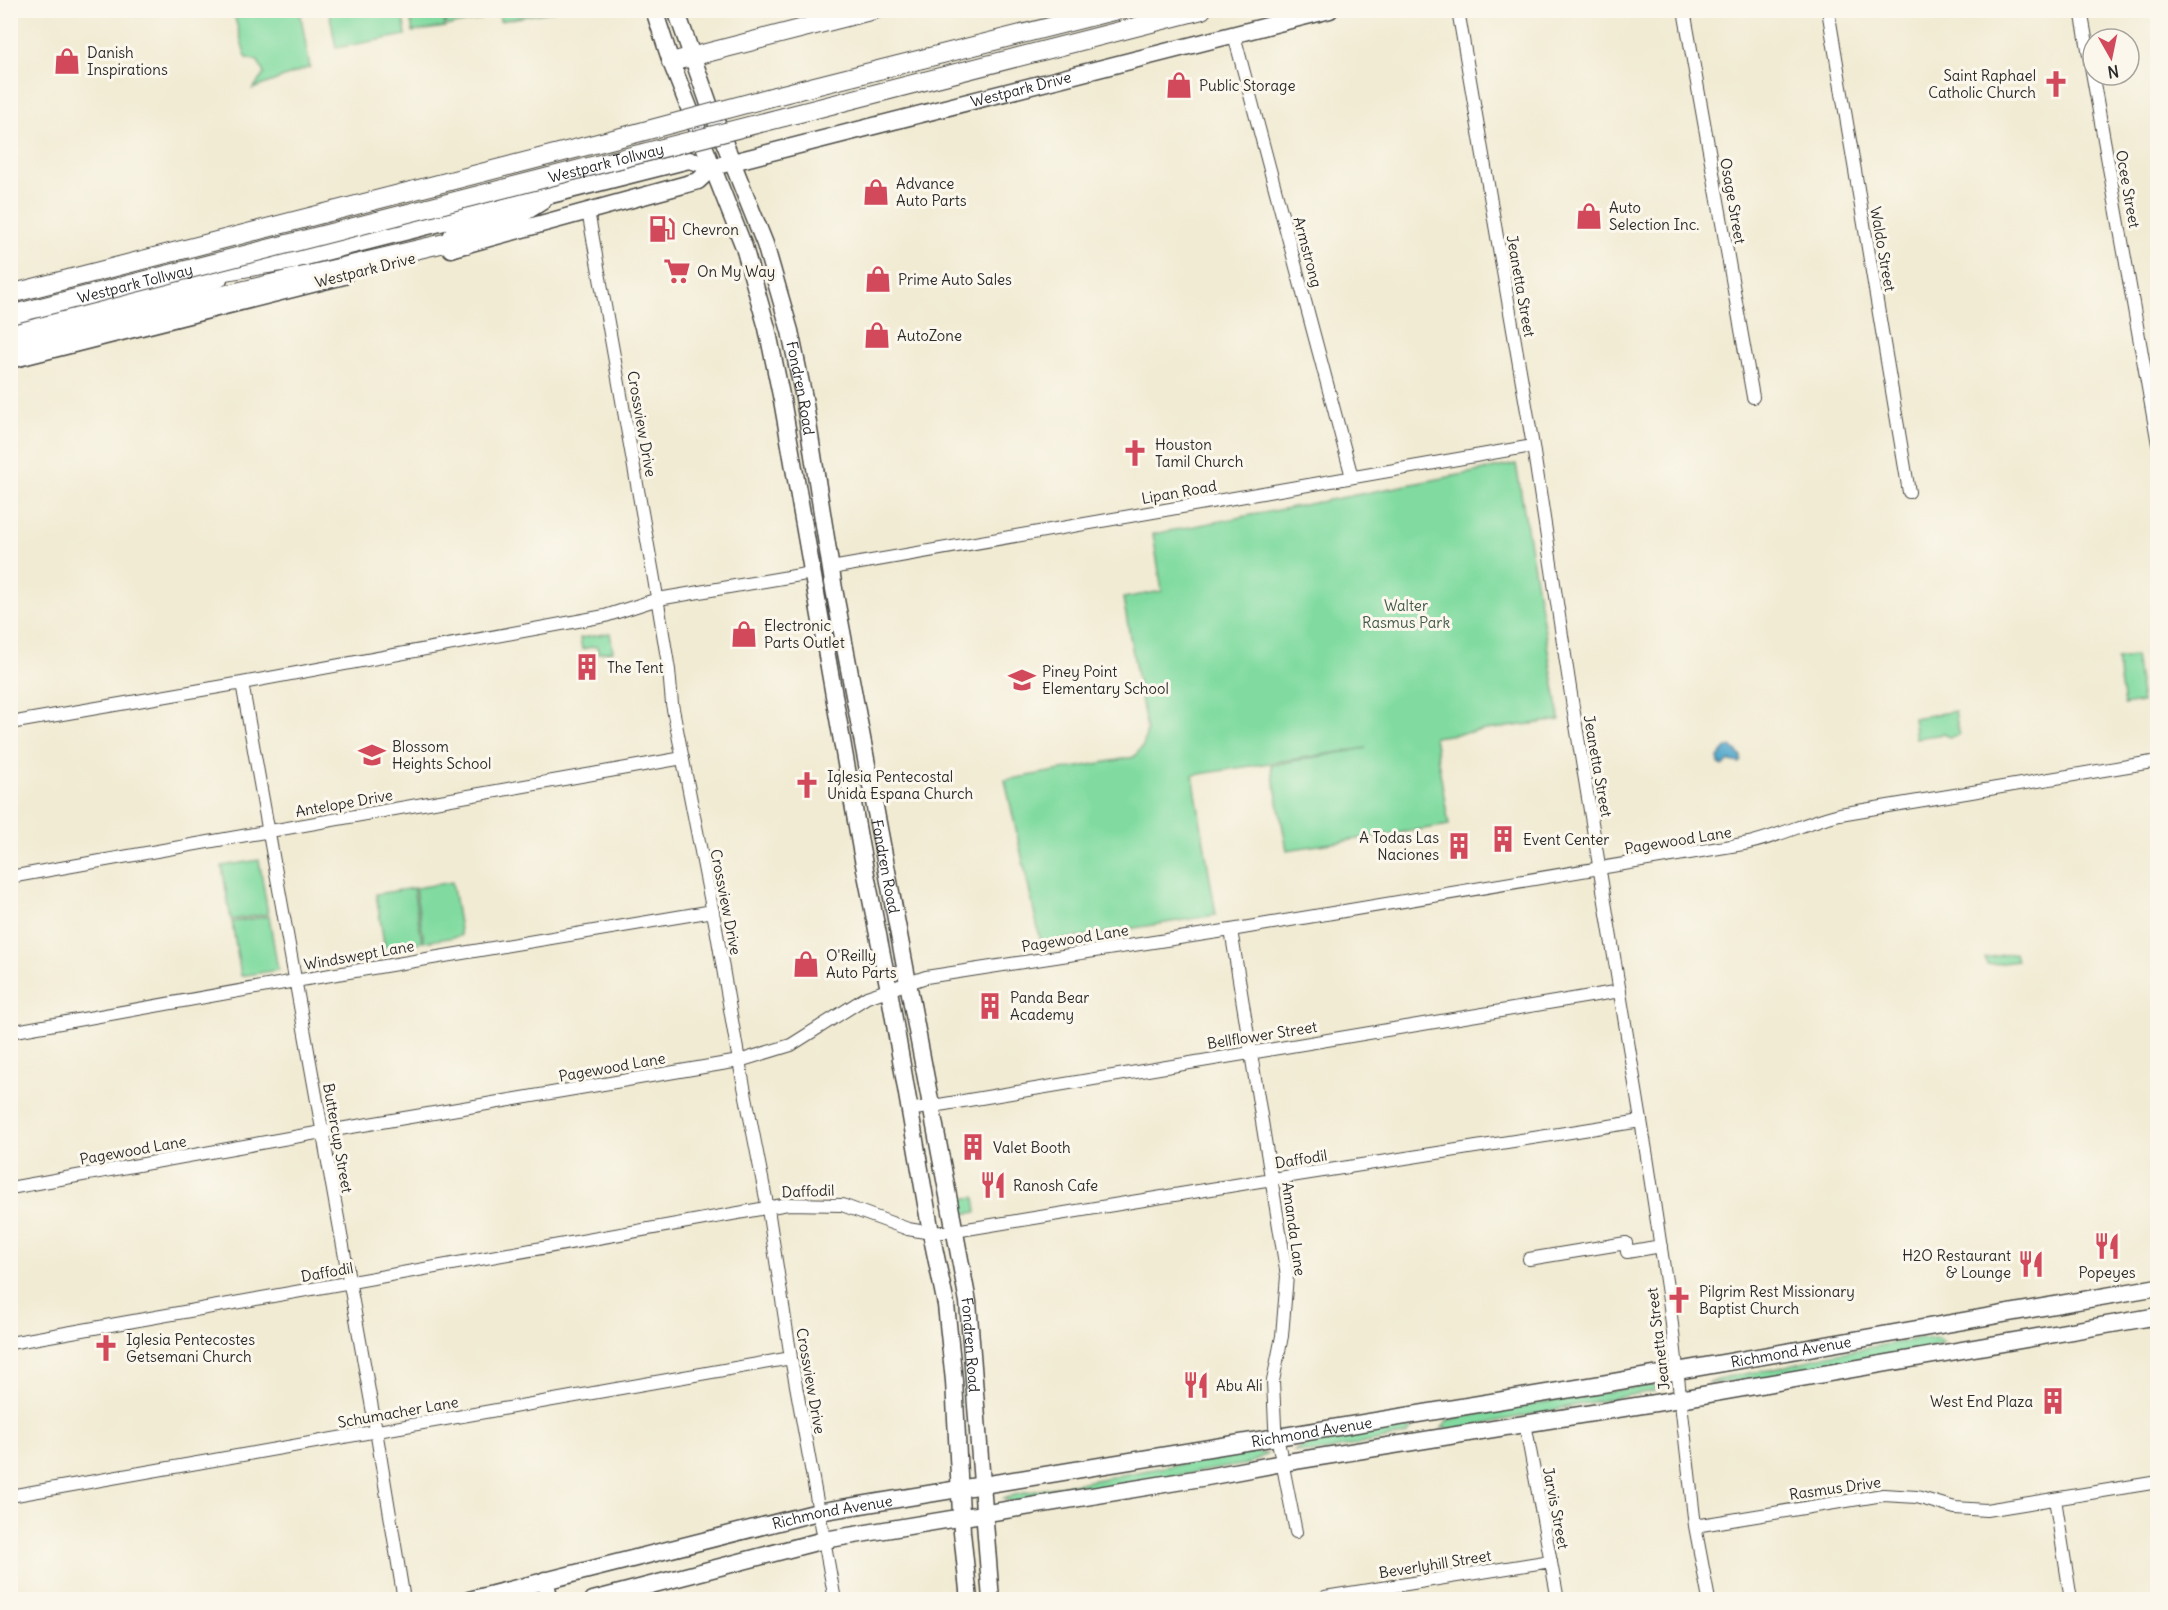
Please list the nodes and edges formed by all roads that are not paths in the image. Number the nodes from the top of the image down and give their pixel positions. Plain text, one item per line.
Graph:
1 (654, 10) edge
2 (676, 10) edge
3 (874, 10) edge
4 (1117, 10) edge
5 (1202, 10) edge
6 (1330, 10) edge
7 (1458, 10) edge
8 (1684, 10) edge
9 (1828, 10) edge
10 (2081, 10) edge
11 (1234, 35) junction
12 (692, 57) junction
13 (671, 62) junction
14 (732, 162) junction
15 (713, 167) junction
16 (559, 192) junction
17 (588, 211) junction
18 (456, 245) junction
19 (293, 260) junction
20 (773, 271) junction
21 (752, 275) junction
22 (10, 294) edge
23 (10, 306) edge
24 (10, 315) edge
25 (10, 333) edge
26 (10, 349) edge
27 (10, 360) edge
28 (1753, 396) dead end
29 (804, 398) junction
30 (782, 400) junction
31 (2157, 444) edge
32 (1533, 446) junction
33 (1352, 477) junction
34 (1909, 492) dead end
35 (799, 497) junction
36 (831, 568) junction
37 (812, 573) junction
38 (658, 599) junction
39 (848, 658) junction
40 (242, 683) junction
41 (858, 715) junction
42 (838, 717) junction
43 (10, 723) edge
44 (682, 758) junction
45 (2157, 761) edge
46 (268, 832) junction
47 (882, 847) junction
48 (861, 849) junction
49 (1600, 868) junction
50 (10, 877) edge
51 (712, 911) junction
52 (1231, 930) junction
53 (295, 981) junction
54 (909, 983) junction
55 (889, 990) junction
56 (1620, 991) junction
57 (10, 1032) edge
58 (1251, 1052) junction
59 (739, 1061) junction
60 (932, 1106) junction
61 (909, 1110) junction
62 (1641, 1121) junction
63 (322, 1132) junction
64 (1272, 1179) junction
65 (10, 1188) edge
66 (768, 1209) junction
67 (955, 1231) junction
68 (931, 1233) junction
69 (1661, 1246) junction
70 (1529, 1259) dead end
71 (349, 1284) junction
72 (2157, 1287) edge
73 (2157, 1316) edge
74 (10, 1343) edge
75 (791, 1358) junction
76 (1677, 1370) junction
77 (1680, 1399) junction
78 (1525, 1423) junction
79 (376, 1430) junction
80 (1277, 1437) junction
81 (1282, 1462) junction
82 (2157, 1482) edge
83 (981, 1486) junction
84 (960, 1489) junction
85 (10, 1496) edge
86 (2055, 1499) junction
87 (818, 1512) junction
88 (983, 1514) junction
89 (961, 1518) junction
90 (1695, 1526) junction
91 (1296, 1532) dead end
92 (824, 1540) junction
93 (682, 1546) junction
94 (1551, 1561) junction
95 (690, 1574) junction
96 (545, 1580) junction
97 (1325, 1597) dead end
98 (404, 1599) edge
99 (469, 1599) edge
100 (550, 1599) edge
101 (593, 1599) edge
102 (835, 1599) edge
103 (969, 1599) edge
104 (991, 1599) edge
105 (1558, 1599) edge
106 (1709, 1599) edge
107 (2071, 1599) edge

1 - 13 main road, Fondren Road
2 - 12 main road, Fondren Road
3 - 12 highway
4 - 22 highway, Westpark Tollway, bridge
5 - 24 highway, Westpark Tollway, bridge
6 - 11 main road, Westpark Drive
7 - 32 street, Jeanetta Street
8 - 28 street, Osage Street
9 - 34 street, Waldo Street
10 - 31 street, Ocee Street
11 - 14 main road, Westpark Drive
11 - 33 street, Armstrong
12 - 13 highway
12 - 14 main road, Fondren Road
13 - 15 main road, Fondren Road
14 - 15 main road, Westpark Drive
14 - 20 main road, Fondren Road
15 - 16 main road, Westpark Drive
15 - 17 main road, Westpark Drive
15 - 21 main road, Fondren Road
16 - 18 main road
16 - 19 main road, Westpark Drive
17 - 18 main road, Westpark Drive
17 - 38 street, Crossview Drive
18 - 26 highway
18 - 27 main road, Westpark Drive
19 - 23 highway
19 - 25 main road, Westpark Drive
20 - 21 main road
20 - 29 main road, Fondren Road
21 - 30 main road, Fondren Road
29 - 30 main road
29 - 36 main road, Fondren Road
30 - 35 main road, Fondren Road
32 - 33 street, Lipan Road
32 - 49 street, Jeanetta Street
33 - 36 street, Lipan Road
35 - 36 main road
35 - 37 main road, Fondren Road
36 - 39 main road, Fondren Road
37 - 38 street
37 - 39 main road
37 - 42 main road, Fondren Road
38 - 40 street
38 - 44 street, Crossview Drive
39 - 41 main road, Fondren Road
40 - 43 street
40 - 46 street, Buttercup Street
41 - 42 main road
41 - 47 main road, Fondren Road
42 - 48 main road, Fondren Road
44 - 46 street, Antelope Drive
44 - 51 street, Crossview Drive
45 - 49 street, Pagewood Lane
46 - 50 street, Antelope Drive
46 - 53 street, Buttercup Street
47 - 48 main road
47 - 54 main road, Fondren Road
48 - 55 main road, Fondren Road
49 - 52 street, Pagewood Lane
49 - 56 street, Jeanetta Street
51 - 53 street, Windswept Lane
51 - 59 street, Crossview Drive
52 - 54 street, Pagewood Lane
52 - 58 street, Amanda Lane
53 - 57 street, Windswept Lane
53 - 63 street, Buttercup Street
54 - 55 street, Pagewood Lane
54 - 60 main road, Fondren Road
55 - 59 street, Pagewood Lane
55 - 61 main road, Fondren Road
56 - 58 street, Bellflower Street
56 - 62 street, Jeanetta Street
58 - 60 street, Bellflower Street
58 - 64 street, Amanda Lane
59 - 63 street, Pagewood Lane
59 - 66 street, Crossview Drive
60 - 61 street, Bellflower Street
60 - 67 main road, Fondren Road
61 - 68 main road, Fondren Road
62 - 64 street, Daffodil
62 - 69 street, Jeanetta Street
63 - 65 street, Pagewood Lane
63 - 71 street, Buttercup Street
64 - 67 street, Daffodil
64 - 80 street, Amanda Lane
66 - 68 street, Daffodil
66 - 71 street, Daffodil
66 - 75 street, Crossview Drive
67 - 68 street, Daffodil
67 - 83 main road, Fondren Road
68 - 84 main road, Fondren Road
69 - 70 street
69 - 76 street, Jeanetta Street
71 - 74 street, Daffodil
71 - 79 street, Buttercup Street
72 - 76 main road, Richmond Avenue
73 - 77 main road, Richmond Avenue
75 - 79 street, Schumacher Lane
75 - 87 street, Crossview Drive
76 - 77 street, Jeanetta Street
76 - 80 main road, Richmond Avenue
77 - 78 main road, Richmond Avenue
77 - 90 street, Jeanetta Street
78 - 81 main road, Richmond Avenue
78 - 94 street, Jarvis Street
79 - 85 street, Schumacher Lane
79 - 98 street, Buttercup Street
80 - 81 street, Amanda Lane
80 - 83 main road, Richmond Avenue
81 - 88 main road, Richmond Avenue
81 - 91 street, Amanda Lane
82 - 86 street, Rasmus Drive
83 - 84 main road, Richmond Avenue
83 - 88 main road, Fondren Road
84 - 87 main road, Richmond Avenue
84 - 89 main road, Fondren Road
86 - 90 street, Rasmus Drive
86 - 107 street
87 - 92 street, Crossview Drive
87 - 93 main road, Richmond Avenue
88 - 89 main road, Richmond Avenue
88 - 104 main road, Fondren Road
89 - 92 main road, Richmond Avenue
89 - 103 main road, Fondren Road
90 - 106 street, Jeanetta Street
92 - 95 main road, Richmond Avenue
92 - 102 street, Crossview Drive
93 - 95 main road
93 - 96 main road, Richmond Avenue
94 - 97 street, Beverlyhill Street
94 - 105 street, Jarvis Street
95 - 101 main road, Richmond Avenue
96 - 99 main road, Richmond Avenue
96 - 100 main road

